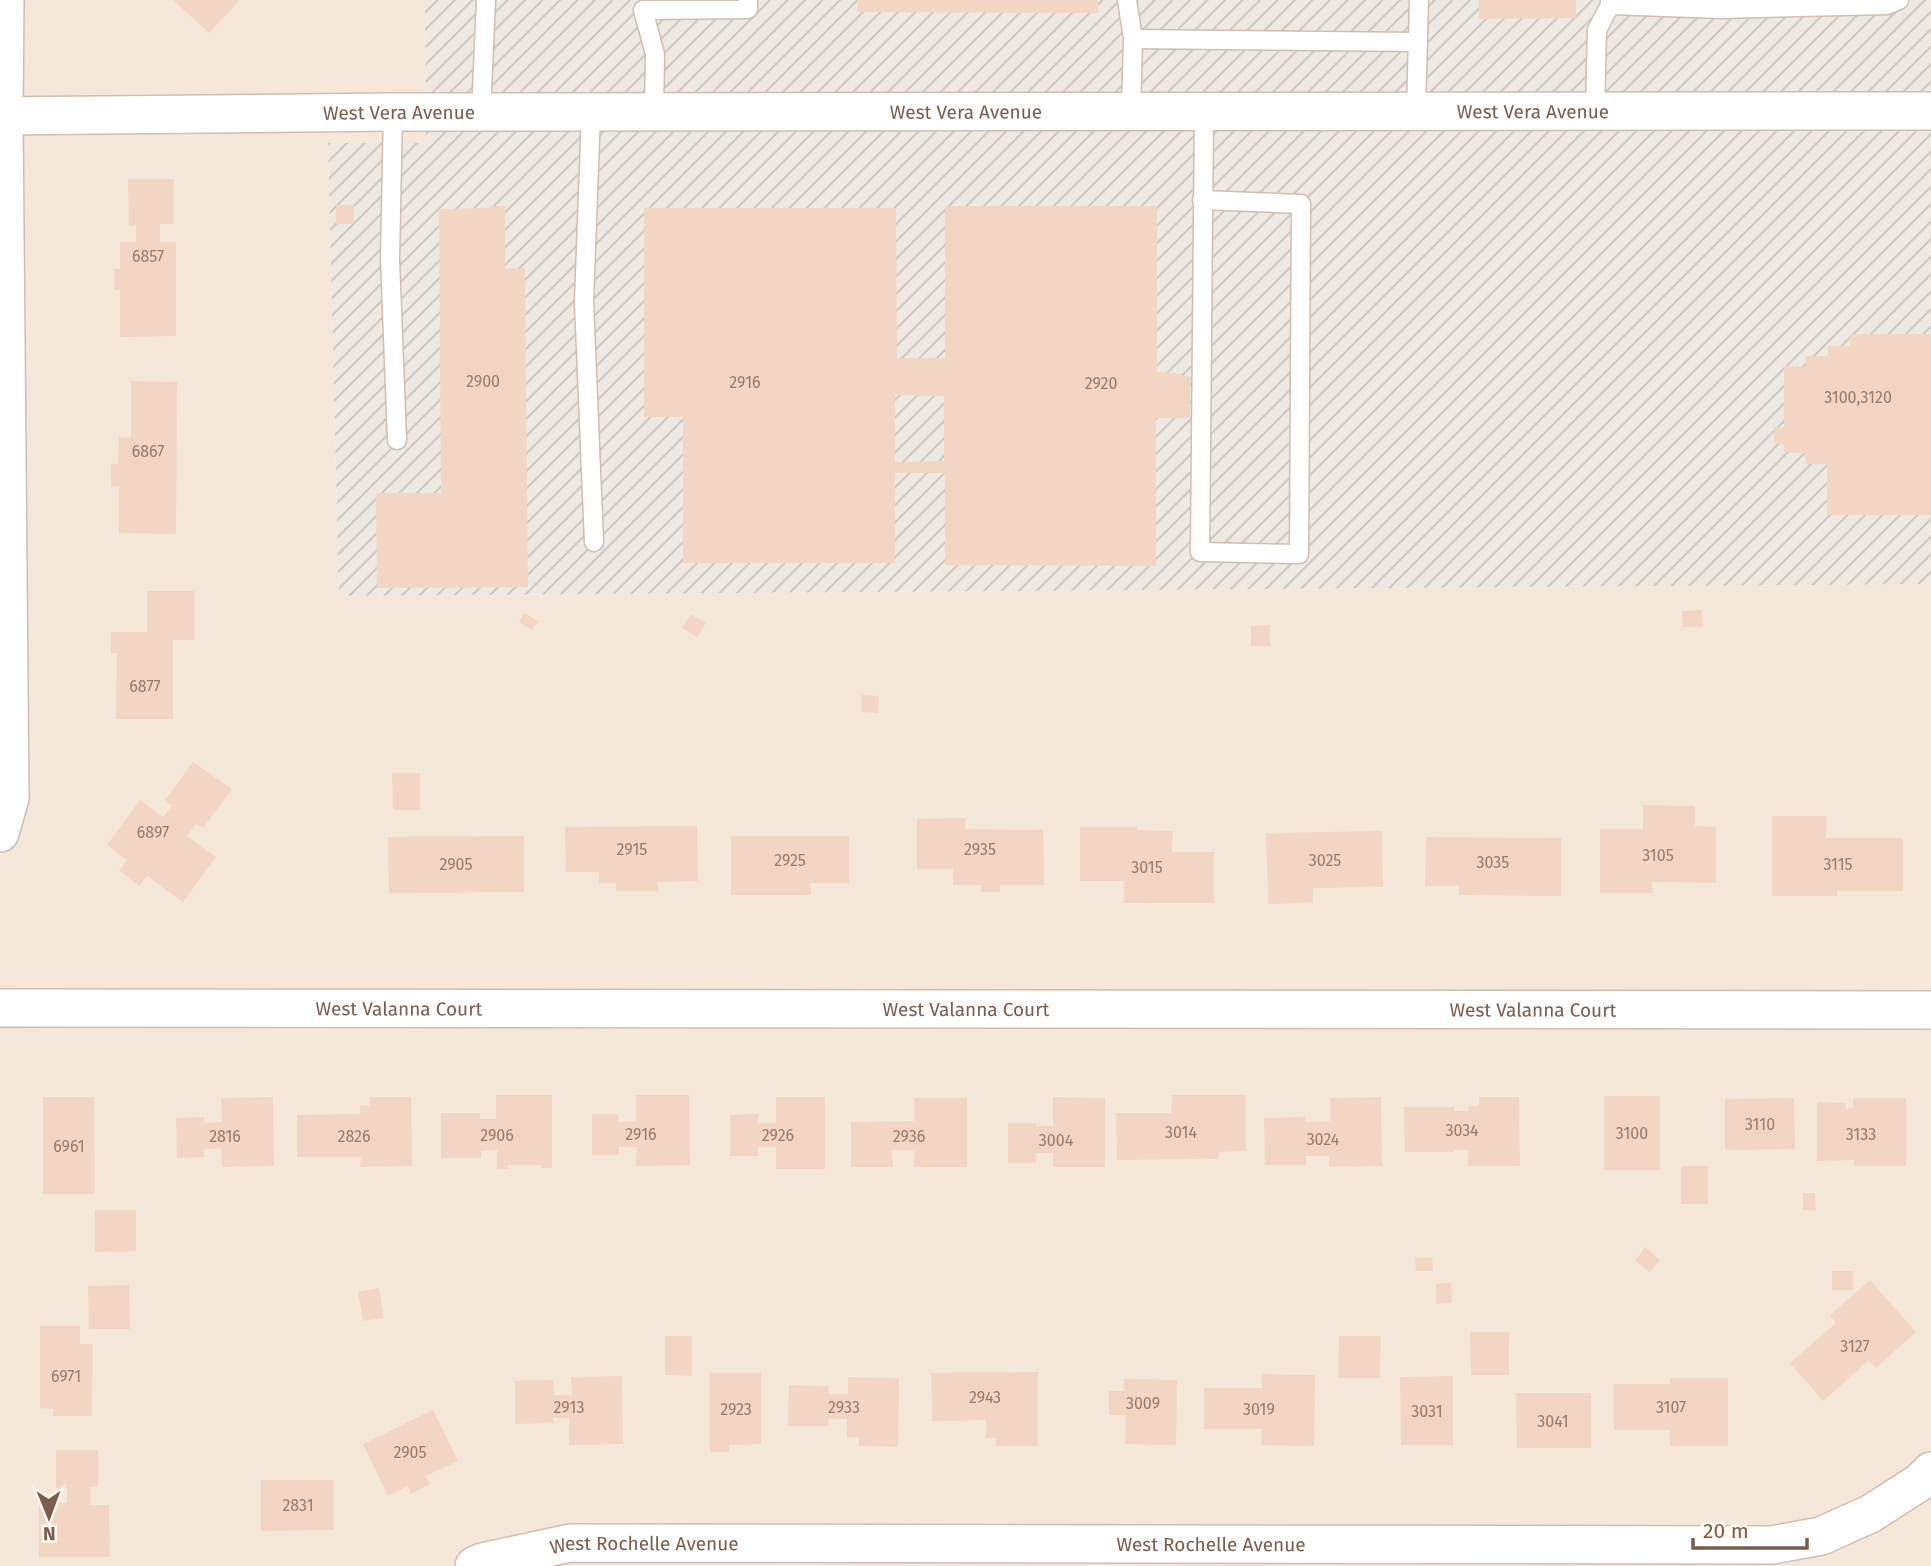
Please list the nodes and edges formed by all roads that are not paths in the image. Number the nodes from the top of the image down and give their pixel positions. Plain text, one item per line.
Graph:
1 (5, 0) edge
2 (486, 0) edge
3 (748, 0) edge
4 (1127, 0) edge
5 (1419, 0) edge
6 (1899, 0) edge
7 (1610, 3) edge
8 (643, 5) edge
9 (1133, 39) junction
10 (1418, 42) junction
11 (1204, 111) junction
12 (1416, 111) junction
13 (1595, 111) junction
14 (1931, 111) edge
15 (393, 112) junction
16 (1131, 112) junction
17 (481, 113) junction
18 (591, 113) junction
19 (654, 113) junction
20 (2, 116) edge
21 (1202, 201) junction
22 (397, 440) dead end
23 (594, 542) dead end
24 (0, 833) edge
25 (0, 1009) edge
26 (1931, 1010) edge
27 (1931, 1471) edge
28 (474, 1566) edge

1 - 20 street
2 - 17 lane
3 - 8 lane
4 - 9 lane
5 - 10 lane
6 - 7 lane
7 - 13 lane
8 - 19 lane
9 - 10 lane
9 - 16 lane
10 - 12 lane
11 - 12 street, West Vera Avenue
11 - 16 street, West Vera Avenue
11 - 21 lane
12 - 13 street, West Vera Avenue
13 - 14 street, West Vera Avenue
15 - 17 street, West Vera Avenue
15 - 20 street, West Vera Avenue
15 - 22 lane
16 - 19 street, West Vera Avenue
17 - 18 street, West Vera Avenue
18 - 19 street, West Vera Avenue
18 - 23 lane
20 - 24 street
21 - 21 lane
25 - 26 street, West Valanna Court
27 - 28 street, West Rochelle Avenue

